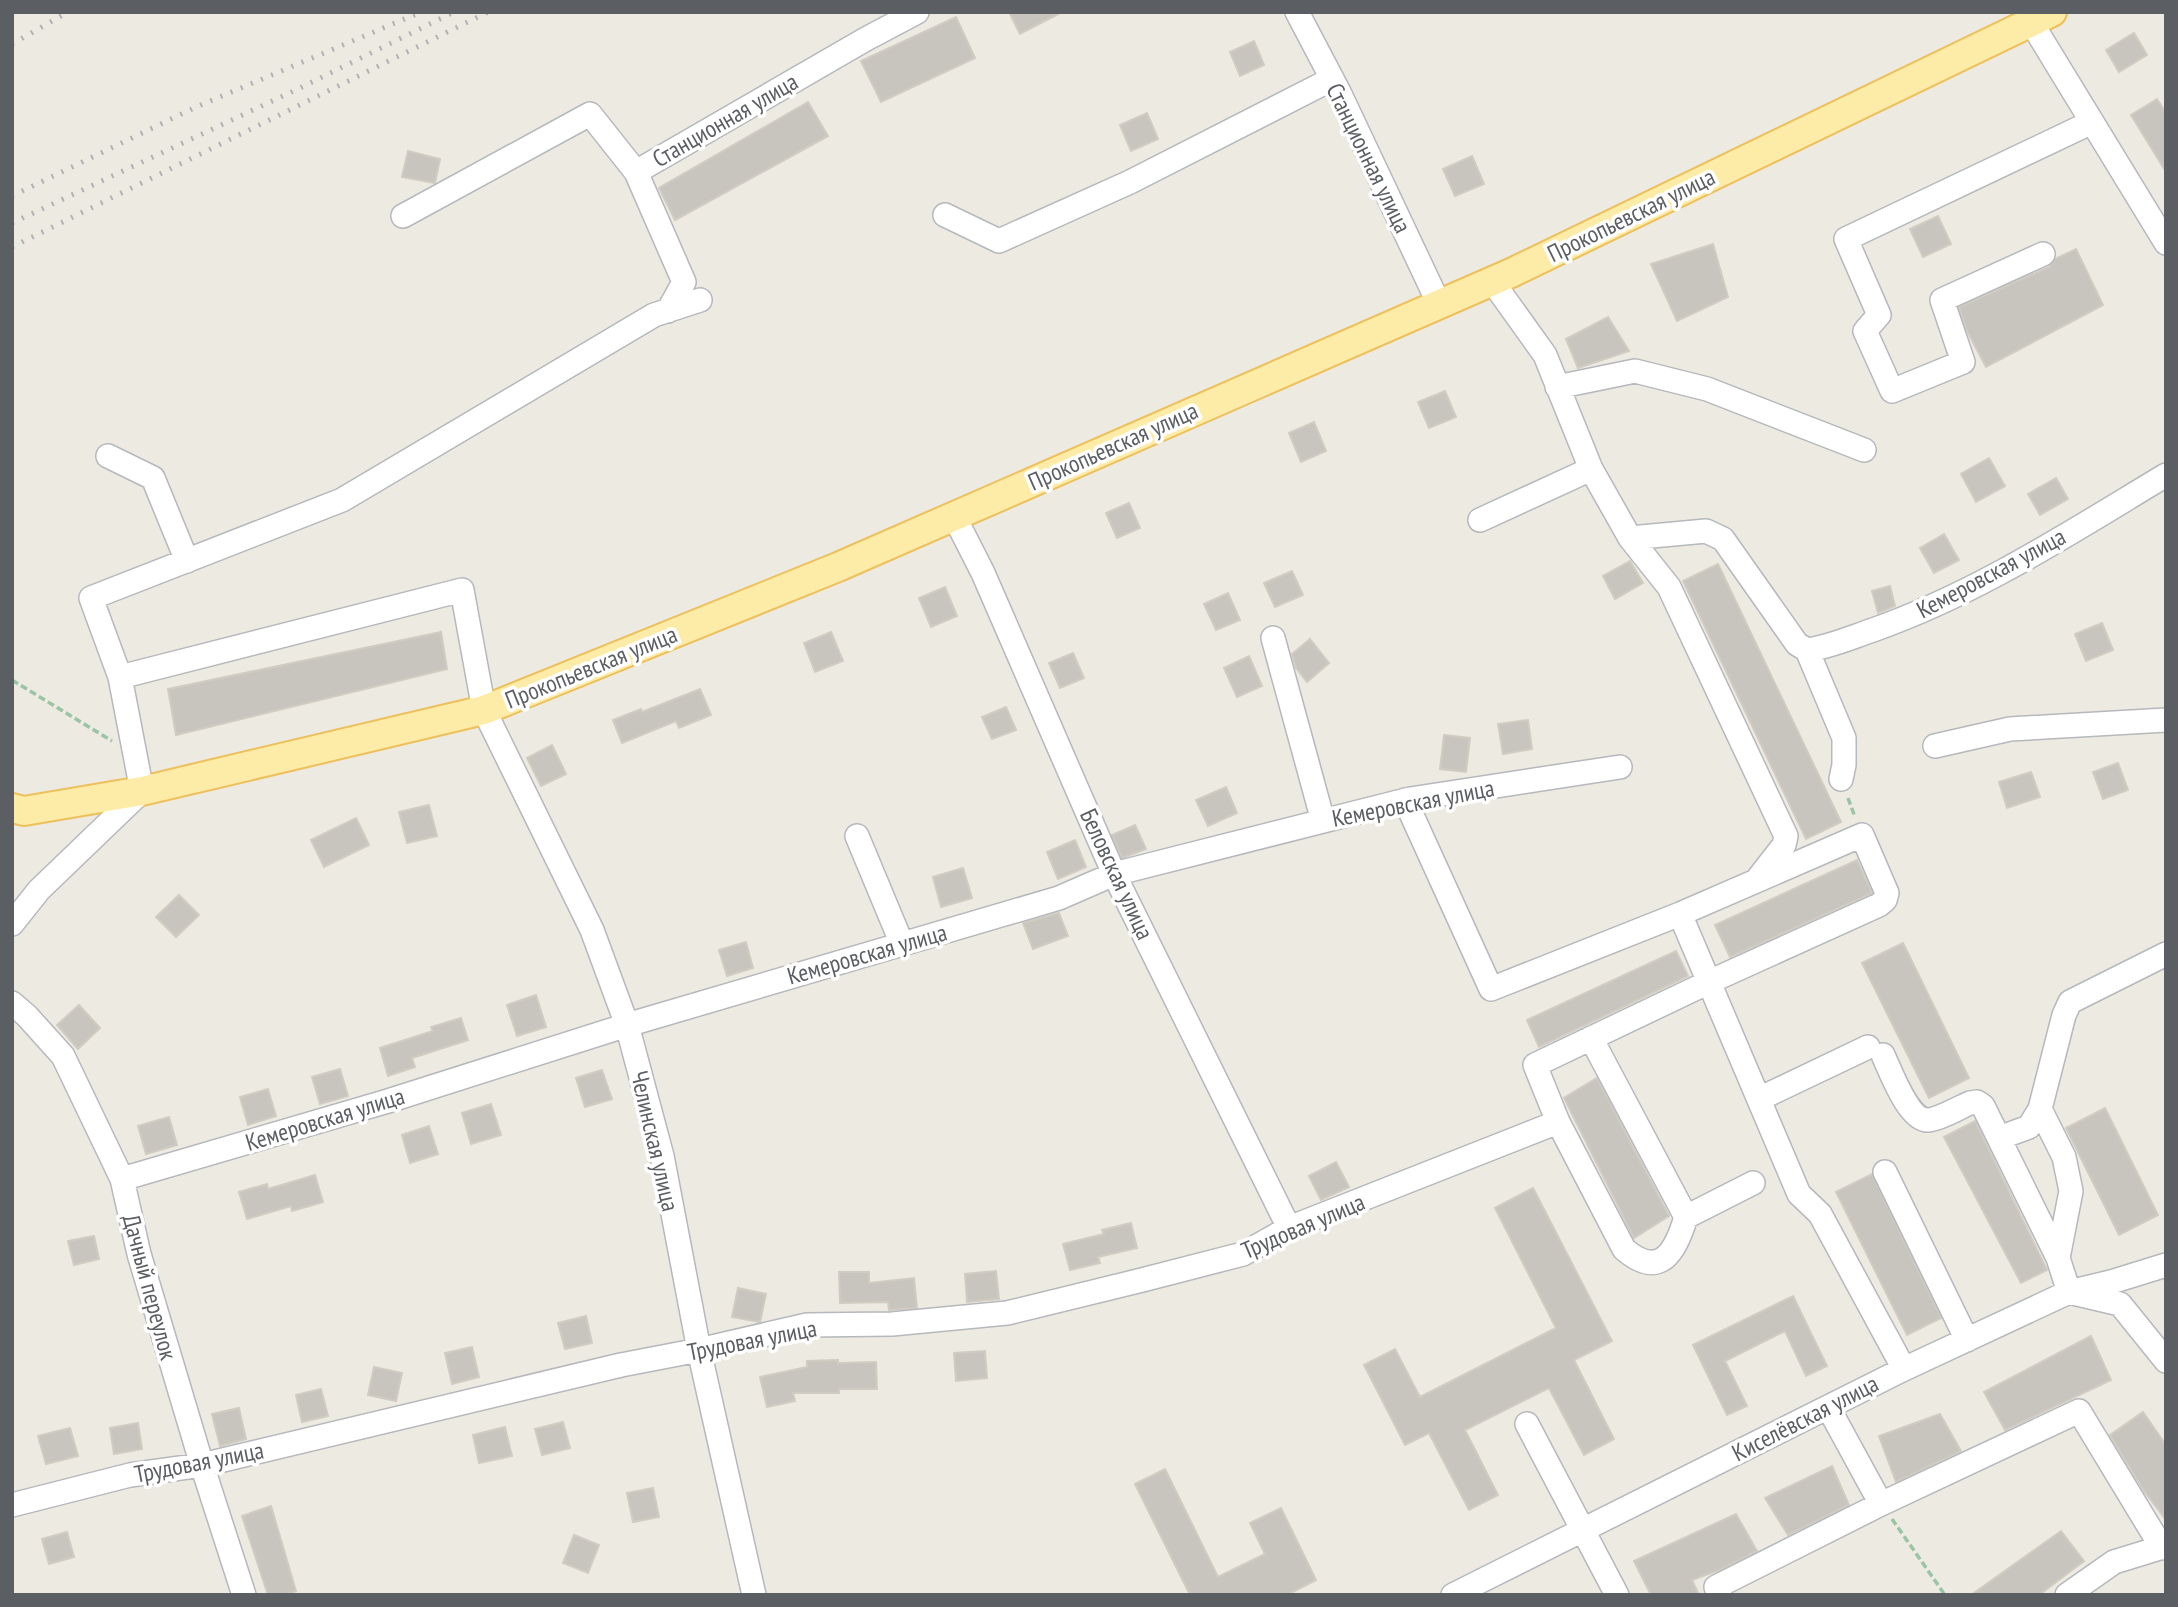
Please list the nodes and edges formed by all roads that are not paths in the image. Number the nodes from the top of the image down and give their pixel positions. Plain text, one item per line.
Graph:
1 (917, 12) edge
2 (1297, 12) edge
3 (2042, 17) edge
4 (1332, 79) junction
5 (2092, 122) junction
6 (636, 172) junction
7 (945, 215) dead end
8 (403, 216) dead end
9 (2166, 243) edge
10 (2043, 254) dead end
11 (1492, 281) junction
12 (700, 300) dead end
13 (1439, 304) junction
14 (668, 310) junction
15 (1558, 387) junction
16 (1864, 450) dead end
17 (108, 456) dead end
18 (1591, 468) junction
19 (2166, 475) edge
20 (954, 516) junction
21 (1480, 520) dead end
22 (1630, 538) junction
23 (187, 561) junction
24 (1273, 638) dead end
25 (1807, 650) junction
26 (120, 677) junction
27 (484, 710) junction
28 (2166, 720) edge
29 (1935, 746) dead end
30 (1620, 767) dead end
31 (1841, 779) road end
32 (142, 791) junction
33 (1405, 800) junction
34 (12, 808) edge
35 (1323, 821) junction
36 (857, 836) dead end
37 (1114, 874) junction
38 (1754, 883) junction
39 (1680, 914) junction
40 (12, 924) edge
41 (902, 944) junction
42 (2166, 954) edge
43 (1709, 982) junction
44 (12, 1003) edge
45 (627, 1025) junction
46 (1591, 1038) junction
47 (1759, 1099) junction
48 (2040, 1109) junction
49 (1558, 1122) junction
50 (1999, 1138) junction
51 (1885, 1172) dead end
52 (122, 1179) junction
53 (1754, 1183) dead end
54 (1686, 1217) junction
55 (1289, 1228) junction
56 (2058, 1258) junction
57 (2166, 1265) edge
58 (2069, 1292) junction
59 (1967, 1340) junction
60 (699, 1350) junction
61 (2166, 1360) edge
62 (1904, 1369) junction
63 (1828, 1407) junction
64 (1527, 1424) dead end
65 (202, 1465) junction
66 (1881, 1504) junction
67 (12, 1505) edge
68 (1583, 1529) junction
69 (2164, 1547) edge
70 (244, 1595) edge
71 (754, 1595) edge
72 (1454, 1595) edge
73 (1617, 1595) edge
74 (1720, 1595) edge
75 (2067, 1595) edge

1 - 6 street, Станционная улица
2 - 4 street, Станционная улица
3 - 5 street
3 - 11 main road, Прокопьевская улица
4 - 7 street
4 - 13 street, Станционная улица
5 - 9 street
5 - 10 street
6 - 8 street, Станционная улица
6 - 14 street
11 - 13 main road, Прокопьевская улица
11 - 15 street
12 - 14 street
13 - 20 main road, Прокопьевская улица
14 - 23 street
15 - 16 street
15 - 18 street
17 - 23 street
18 - 21 street
18 - 22 street
19 - 25 street, Кемеровская улица
20 - 27 main road, Прокопьевская улица
20 - 37 street, Беловская улица
22 - 25 street
22 - 38 street
23 - 26 street
24 - 35 street
25 - 31 street
26 - 27 street, Челинская улица
26 - 32 street
27 - 32 main road, Прокопьевская улица
27 - 45 street, Челинская улица
28 - 29 street
30 - 33 street, Кемеровская улица
32 - 34 main road, Прокопьевская улица
32 - 40 street
33 - 35 street, Кемеровская улица
33 - 39 street
35 - 37 street, Кемеровская улица
36 - 41 street
37 - 41 street, Кемеровская улица
37 - 55 street, Беловская улица
38 - 39 street
38 - 43 street
39 - 43 street
41 - 45 street, Кемеровская улица
42 - 48 street
43 - 46 street
43 - 47 street
44 - 52 street, Дачный переулок
45 - 52 street, Кемеровская улица
45 - 60 street, Челинская улица
46 - 49 street
46 - 54 street
47 - 50 street
47 - 62 street
48 - 50 street
48 - 56 street
49 - 54 street
49 - 55 street, Трудовая улица
50 - 56 street
51 - 59 street
52 - 65 street, Дачный переулок
53 - 54 street
55 - 60 street, Трудовая улица
56 - 58 street
57 - 58 street, Киселёвская улица
58 - 59 street, Киселёвская улица
58 - 61 street
59 - 62 street, Киселёвская улица
60 - 65 street, Трудовая улица
60 - 71 street, Челинская улица
62 - 63 street, Киселёвская улица
63 - 66 street
63 - 68 street, Киселёвская улица
64 - 68 street
65 - 67 street, Трудовая улица
65 - 70 street, Дачный переулок
66 - 69 street
66 - 74 street
68 - 72 street, Киселёвская улица
68 - 73 street
69 - 75 street

